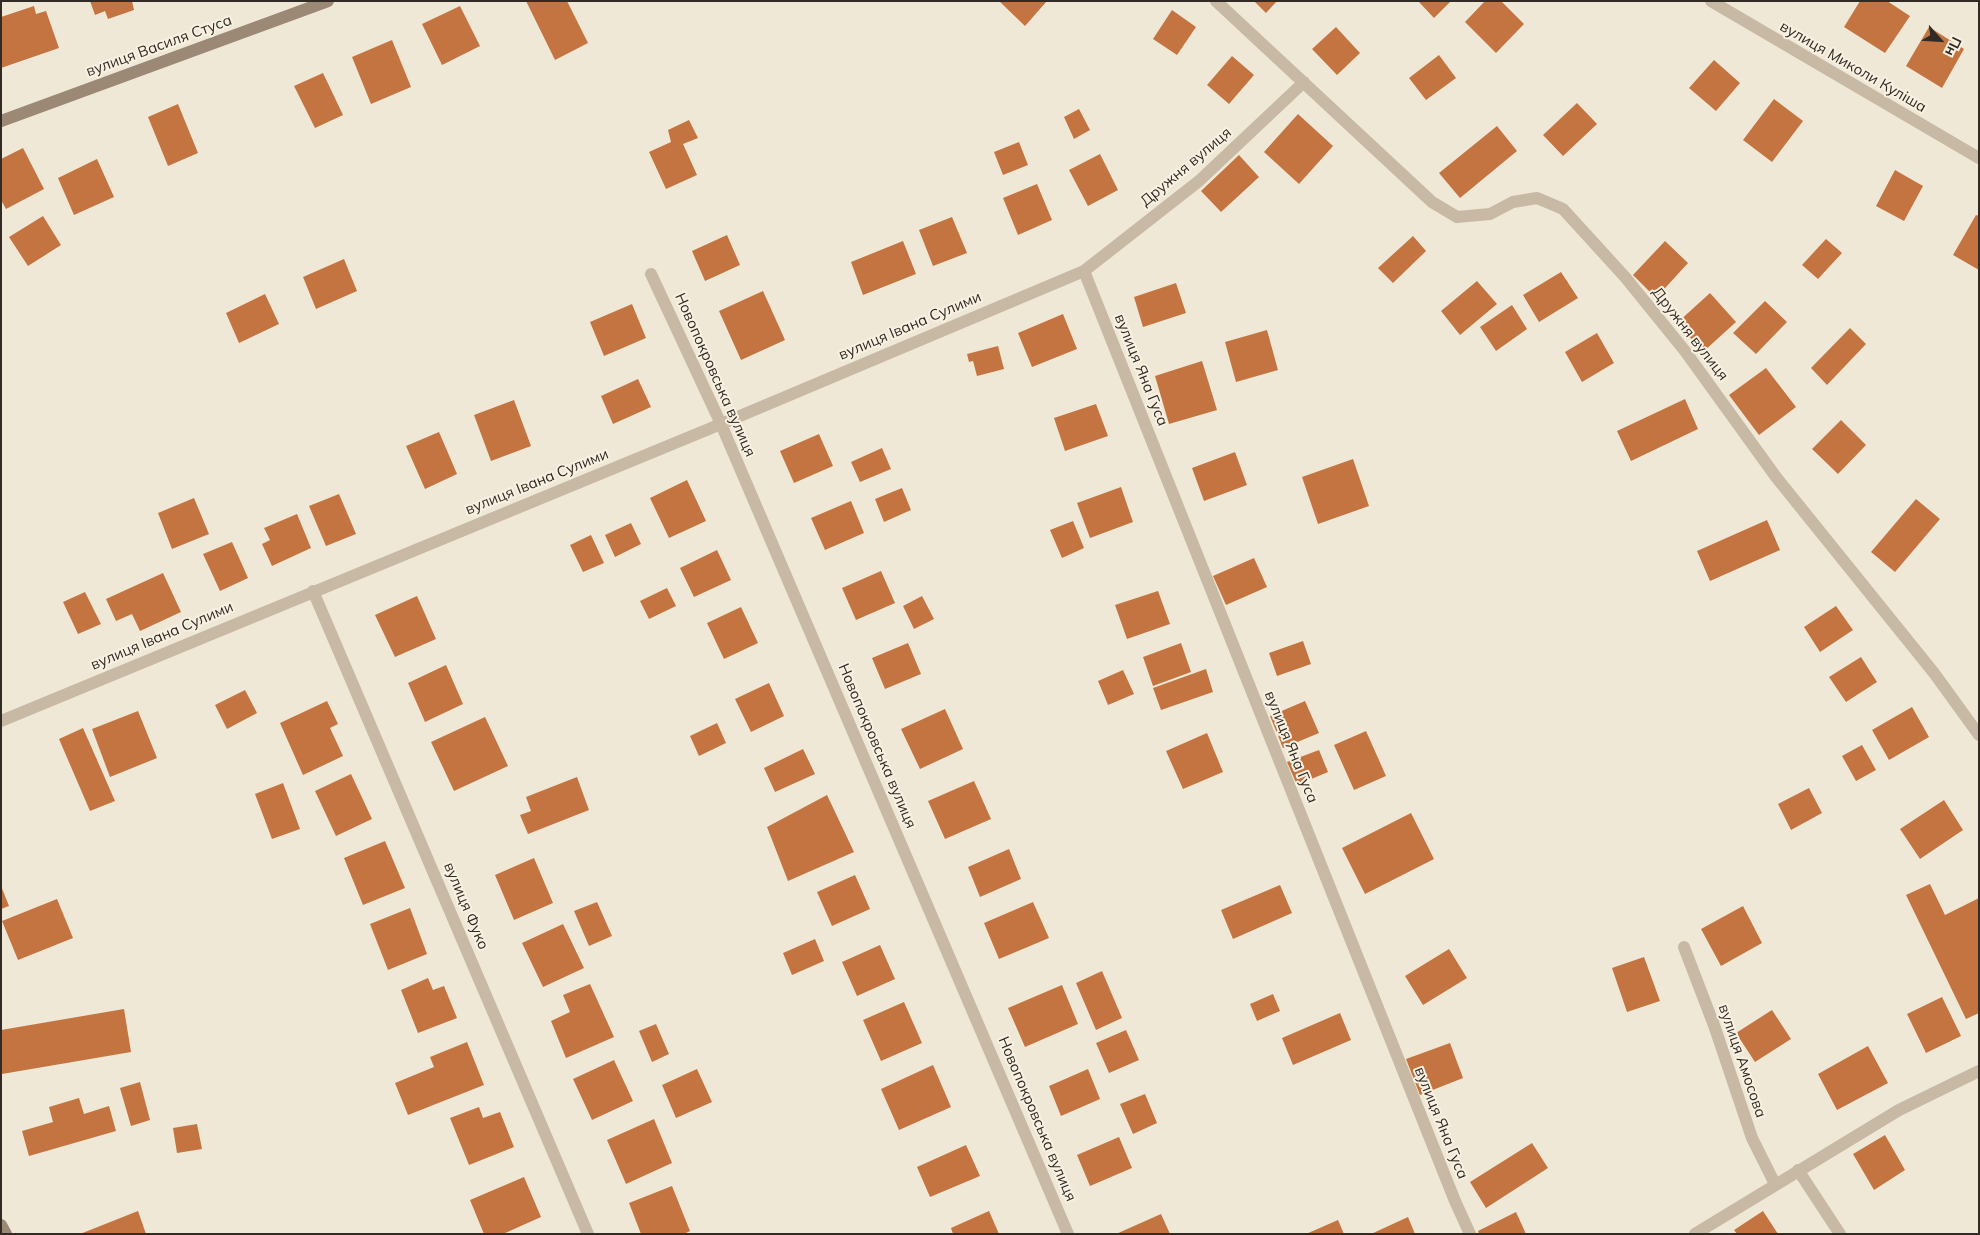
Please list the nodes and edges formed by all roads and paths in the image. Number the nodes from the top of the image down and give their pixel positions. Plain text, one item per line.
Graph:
1 (328, 1) edge
2 (1216, 1) edge
3 (1711, 1) edge
4 (1304, 82) junction
5 (1, 121) edge
6 (1979, 158) edge
7 (1084, 271) junction
8 (651, 274) dead end
9 (721, 424) junction
10 (314, 591) junction
11 (1, 721) edge
12 (1979, 734) edge
13 (1684, 947) dead end
14 (1979, 1071) edge
15 (1798, 1170) junction
16 (1775, 1184) junction
17 (1, 1224) edge
18 (6, 1234) edge
19 (588, 1234) edge
20 (1068, 1234) edge
21 (1470, 1234) edge
22 (1695, 1234) edge
23 (1840, 1234) edge

1 - 5 main road, вулиця Василя Стуса
2 - 4 street, Дружня вулиця
3 - 6 street, вулиця Миколи Куліша
4 - 7 street, Дружня вулиця
4 - 12 street, Дружня вулиця
7 - 9 street, вулиця Івана Сулими
7 - 21 street, вулиця Яна Гуса
8 - 9 street, Новопокровська вулиця
9 - 10 street, вулиця Івана Сулими
9 - 20 street, Новопокровська вулиця
10 - 11 street, вулиця Івана Сулими
10 - 19 street, вулиця Фуко
13 - 16 street, вулиця Амосова
14 - 15 street
15 - 16 street
15 - 23 street
16 - 22 street
17 - 18 main road

